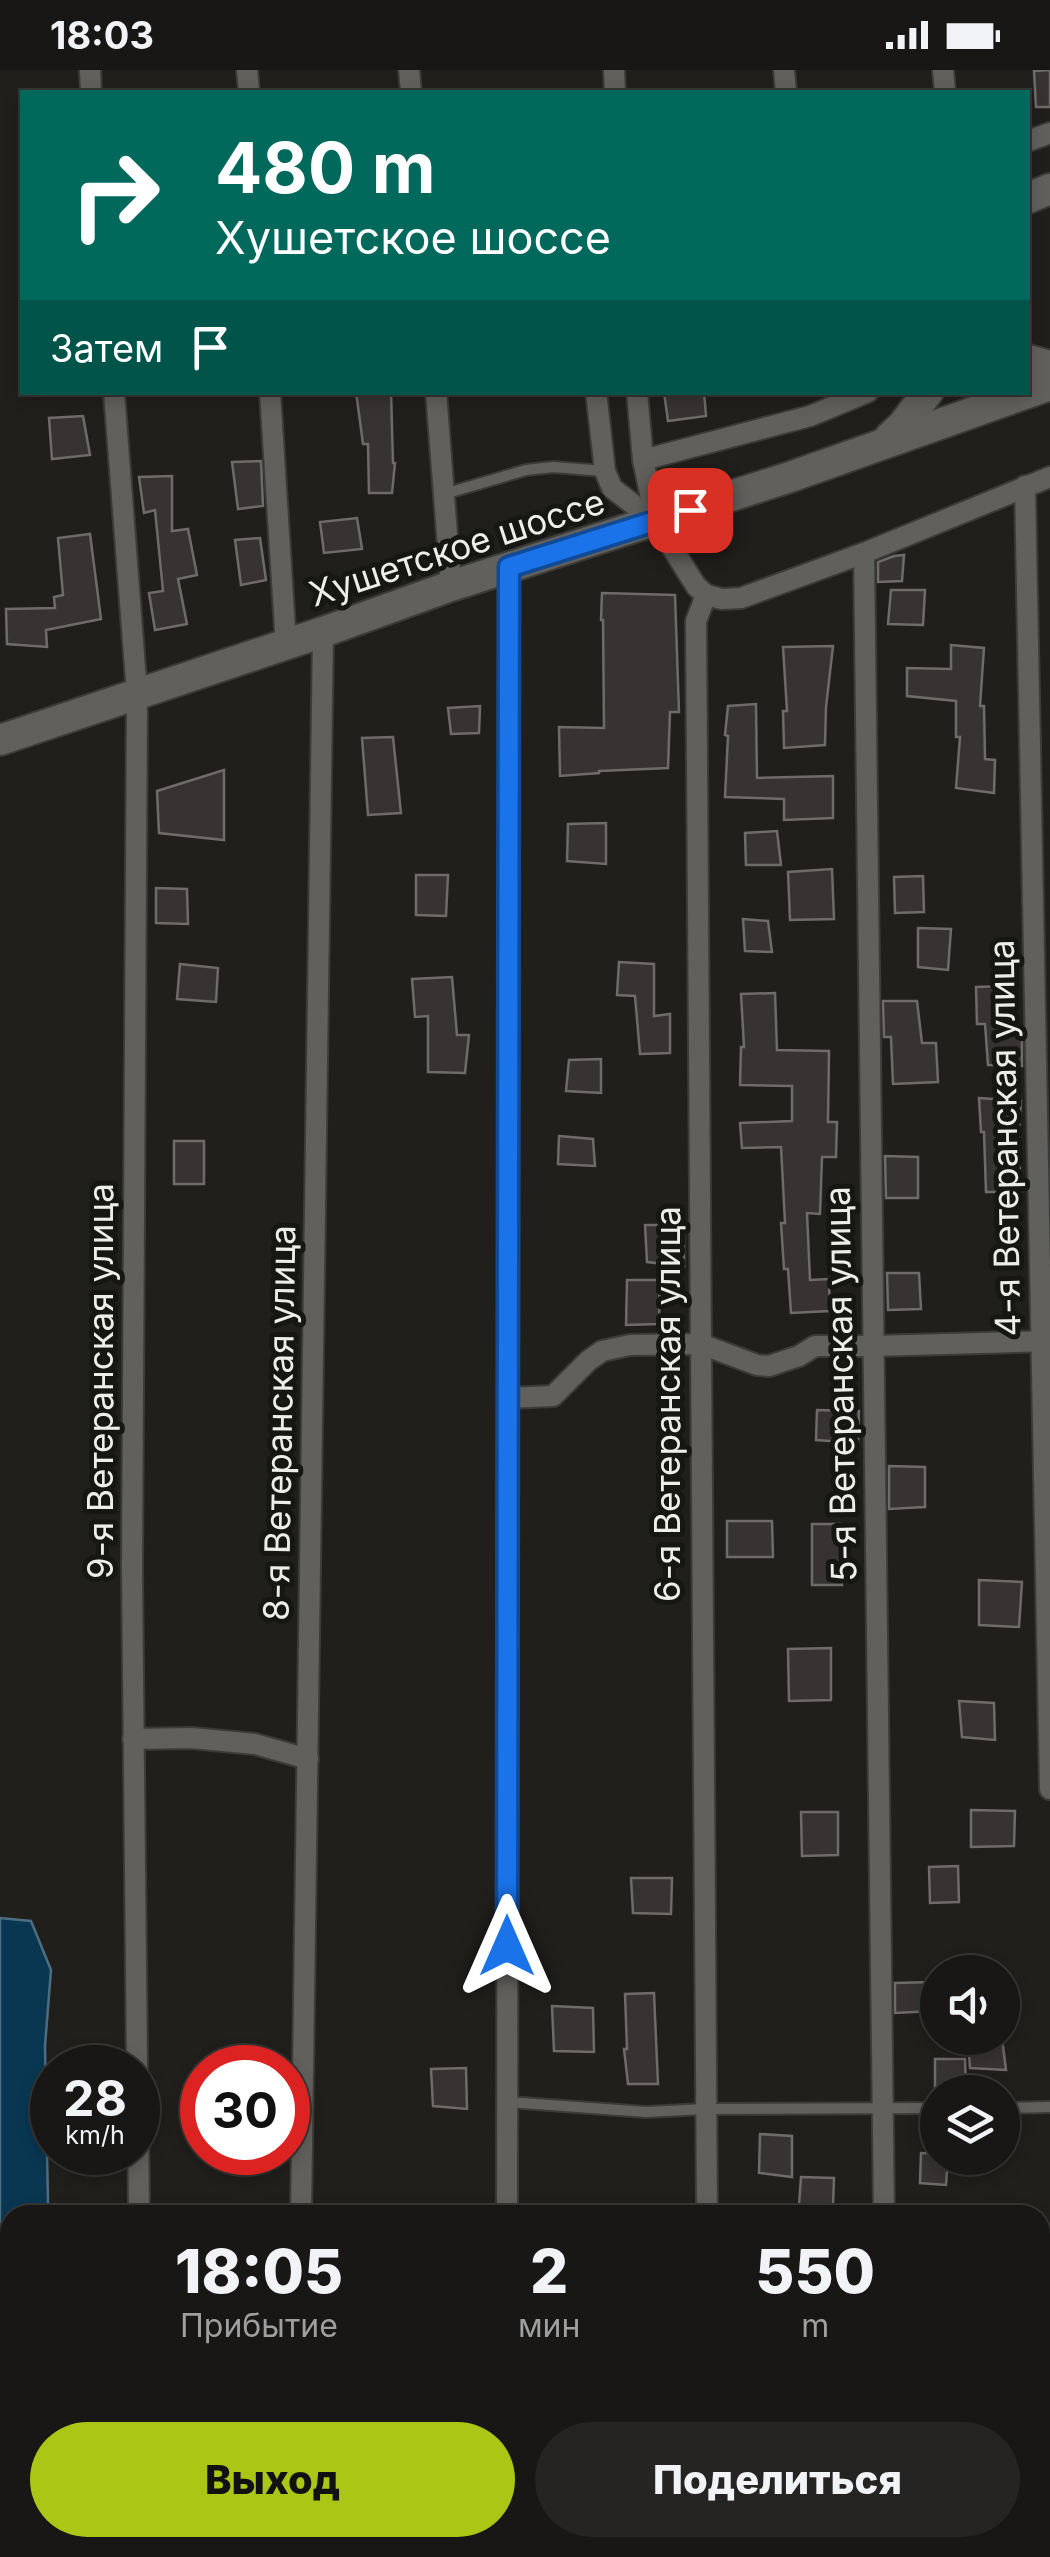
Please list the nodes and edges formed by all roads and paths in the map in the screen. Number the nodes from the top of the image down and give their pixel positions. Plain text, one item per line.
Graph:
1 (114, 395) edge
2 (270, 395) edge
3 (436, 395) edge
4 (596, 395) edge
5 (637, 395) edge
6 (808, 395) edge
7 (861, 395) edge
8 (926, 395) edge
9 (1005, 395) edge
10 (974, 402) edge
11 (810, 416) junction
12 (884, 442) junction
13 (643, 460) junction
14 (604, 471) junction
15 (1050, 477) edge
16 (1026, 486) junction
17 (444, 494) junction
18 (656, 522) junction
19 (864, 553) junction
20 (509, 567) junction
21 (451, 586) junction
22 (706, 594) junction
23 (324, 632) junction
24 (286, 645) junction
25 (137, 694) junction
26 (0, 740) edge
27 (1046, 1341) edge
28 (700, 1344) junction
29 (874, 1346) junction
30 (508, 1398) junction
31 (132, 1739) junction
32 (308, 1759) junction
33 (1050, 1790) edge
34 (137, 2045) edge
35 (507, 2102) junction
36 (1050, 2107) edge
37 (705, 2108) junction
38 (920, 2108) edge
39 (1020, 2108) edge
40 (883, 2109) junction
41 (139, 2175) edge
42 (139, 2205) edge
43 (301, 2205) edge
44 (507, 2205) edge
45 (707, 2205) edge
46 (884, 2205) edge

1 - 25 street, 9-я Ветеранская улица
2 - 24 street
3 - 17 street
4 - 14 street
5 - 13 street
6 - 11 street
7 - 11 street
8 - 12 main road
9 - 10 main road, Хушетское шоссе
10 - 12 main road, Хушетское шоссе
11 - 13 street
12 - 18 main road, Хушетское шоссе
13 - 18 street
14 - 17 lane
14 - 18 street
15 - 16 street
16 - 19 street
16 - 27 street, 4-я Ветеранская улица
17 - 21 street
18 - 20 main road, Хушетское шоссе
18 - 22 street
19 - 22 street
19 - 29 street, 5-я Ветеранская улица
20 - 21 main road, Хушетское шоссе
20 - 30 street
21 - 23 main road, Хушетское шоссе
22 - 28 street, 6-я Ветеранская улица
23 - 24 main road, Хушетское шоссе
23 - 32 street, 8-я Ветеранская улица
24 - 25 main road, Хушетское шоссе
25 - 26 main road, Хушетское шоссе
25 - 31 street, 9-я Ветеранская улица
27 - 29 street
27 - 33 street, 4-я Ветеранская улица
28 - 29 street
28 - 30 street
28 - 37 street, 6-я Ветеранская улица
29 - 40 street, 5-я Ветеранская улица
30 - 35 street
31 - 32 street
31 - 34 street, 9-я Ветеранская улица
32 - 43 street, 8-я Ветеранская улица
35 - 37 lane
35 - 44 street
36 - 39 lane
37 - 40 lane
37 - 45 street, 6-я Ветеранская улица
38 - 40 lane
40 - 46 street, 5-я Ветеранская улица
41 - 42 street

